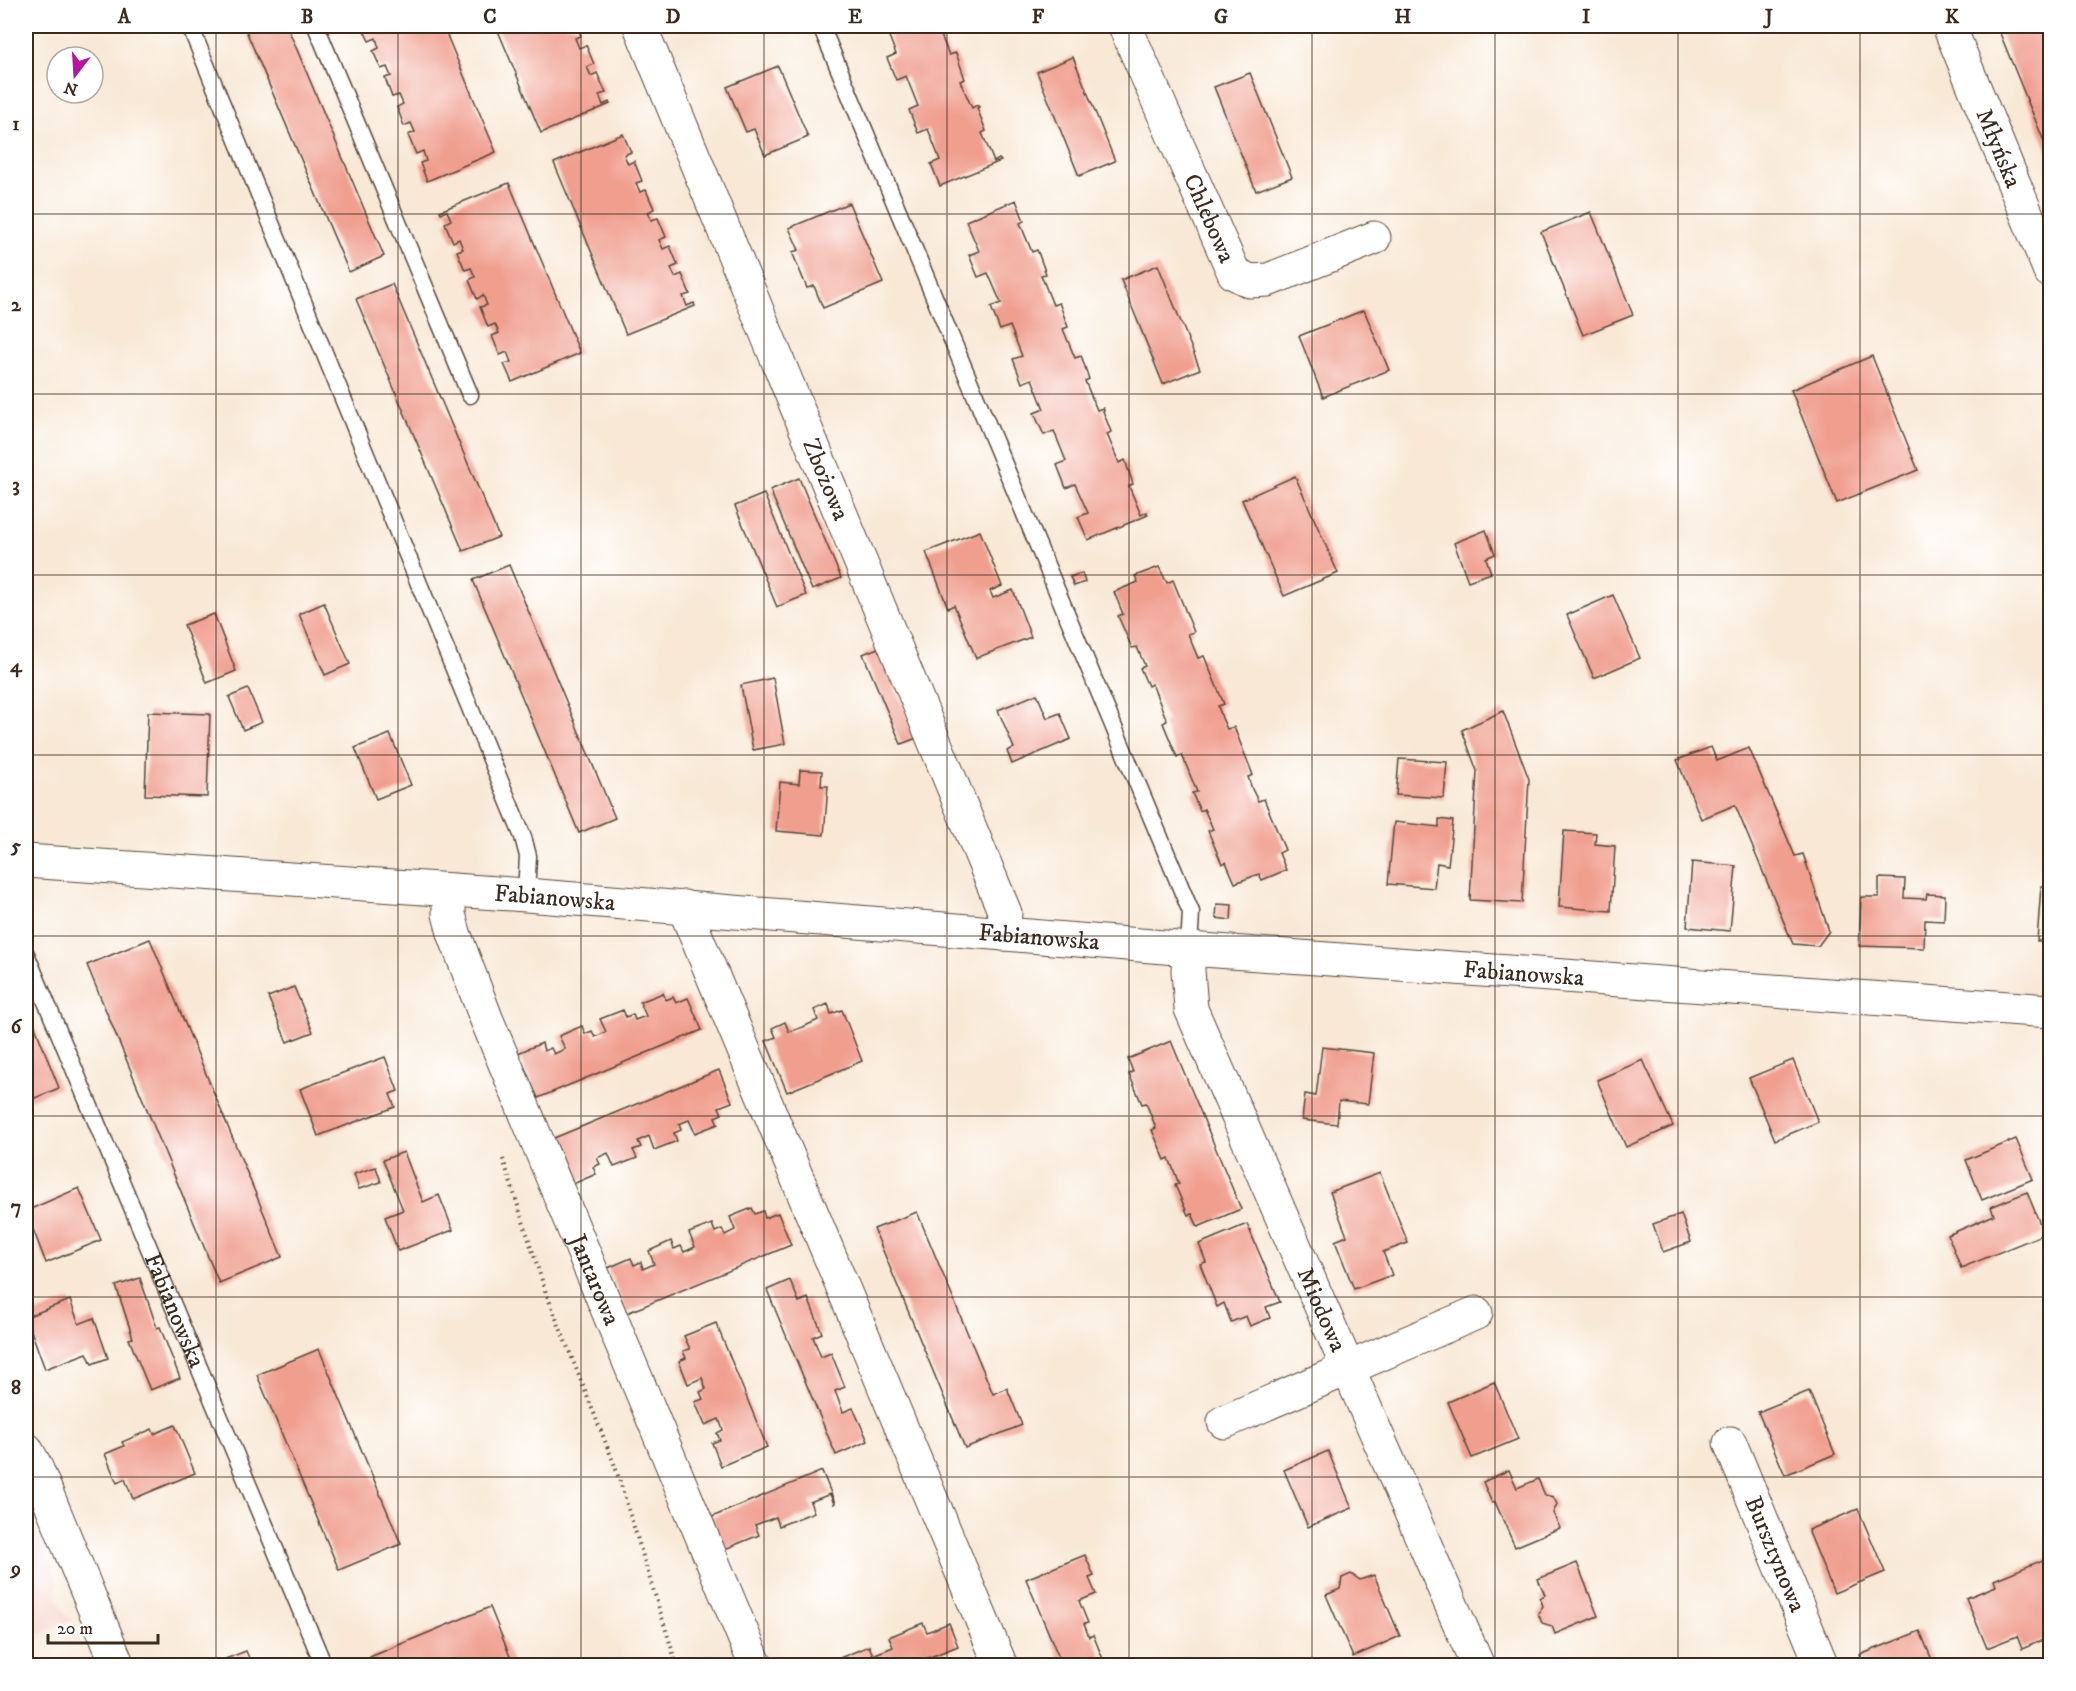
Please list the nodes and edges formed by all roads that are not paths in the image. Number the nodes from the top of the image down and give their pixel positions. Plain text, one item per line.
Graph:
1 (190, 26) edge
2 (316, 26) edge
3 (640, 26) edge
4 (821, 26) edge
5 (1125, 26) edge
6 (1949, 26) edge
7 (1374, 238) dead end
8 (2050, 271) edge
9 (470, 395) dead end
10 (26, 861) edge
11 (449, 890) junction
12 (526, 895) junction
13 (684, 907) junction
14 (1004, 934) junction
15 (1189, 950) junction
16 (26, 954) edge
17 (2050, 1011) edge
18 (1476, 1312) dead end
19 (1349, 1367) junction
20 (1224, 1422) dead end
21 (1730, 1443) dead end
22 (26, 1449) edge
23 (118, 1665) edge
24 (324, 1665) edge
25 (756, 1665) edge
26 (1001, 1665) edge
27 (1478, 1665) edge
28 (1822, 1665) edge

1 - 12 lane
2 - 9 lane
3 - 14 street, Zbożowa
4 - 15 lane
5 - 7 street, Chlebowa
6 - 8 street, Młyńska
10 - 11 street, Fabianowska
11 - 12 street, Fabianowska
11 - 25 street, Jantarowa
12 - 13 street, Fabianowska
13 - 14 street, Fabianowska
13 - 26 street
14 - 15 street, Fabianowska
15 - 17 street, Fabianowska
15 - 19 street, Miodowa
16 - 24 lane, Fabianowska
18 - 19 street
19 - 20 street
19 - 27 street, Miodowa
21 - 28 street, Bursztynowa
22 - 23 street

